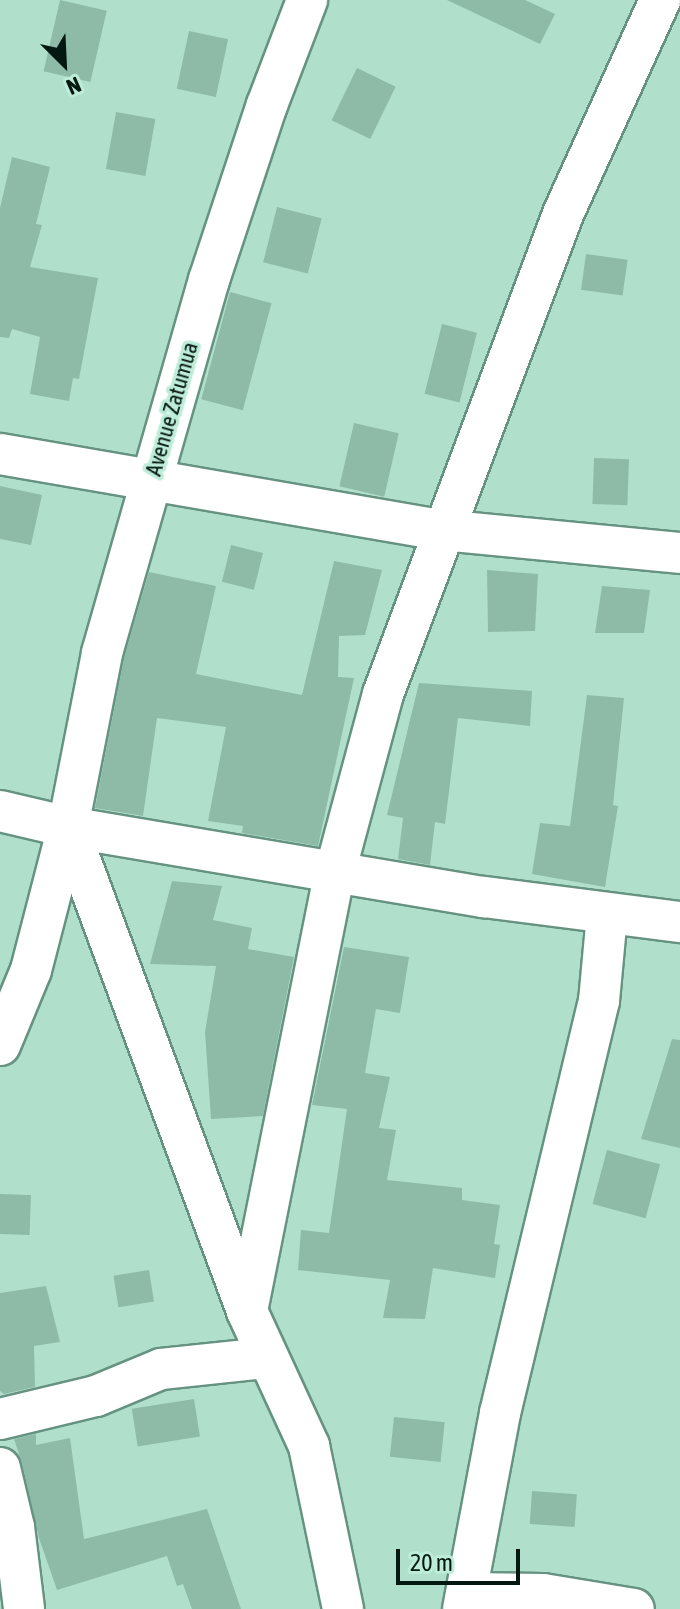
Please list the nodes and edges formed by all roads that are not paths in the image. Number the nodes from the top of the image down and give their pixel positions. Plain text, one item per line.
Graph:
1 (307, 0) edge
2 (660, 0) edge
3 (0, 454) edge
4 (153, 478) junction
5 (442, 530) junction
6 (680, 553) edge
7 (0, 811) edge
8 (68, 827) junction
9 (335, 872) junction
10 (607, 914) junction
11 (680, 922) edge
12 (0, 1045) edge
13 (247, 1311) junction
14 (266, 1358) junction
15 (0, 1419) edge
16 (0, 1468) edge
17 (466, 1601) edge
18 (24, 1609) edge
19 (343, 1609) edge
20 (634, 1609) edge

1 - 4 street, Avenue Zatumua
2 - 5 street
3 - 4 street
4 - 5 street
4 - 8 street, Avenue Zatumua
5 - 6 street
5 - 9 street
7 - 8 street
8 - 9 street
8 - 12 street, Avenue Zatumua
8 - 13 street
9 - 10 street
9 - 13 street
10 - 11 street
10 - 17 street
13 - 14 street
14 - 15 street
14 - 19 street
16 - 18 street
17 - 20 street

